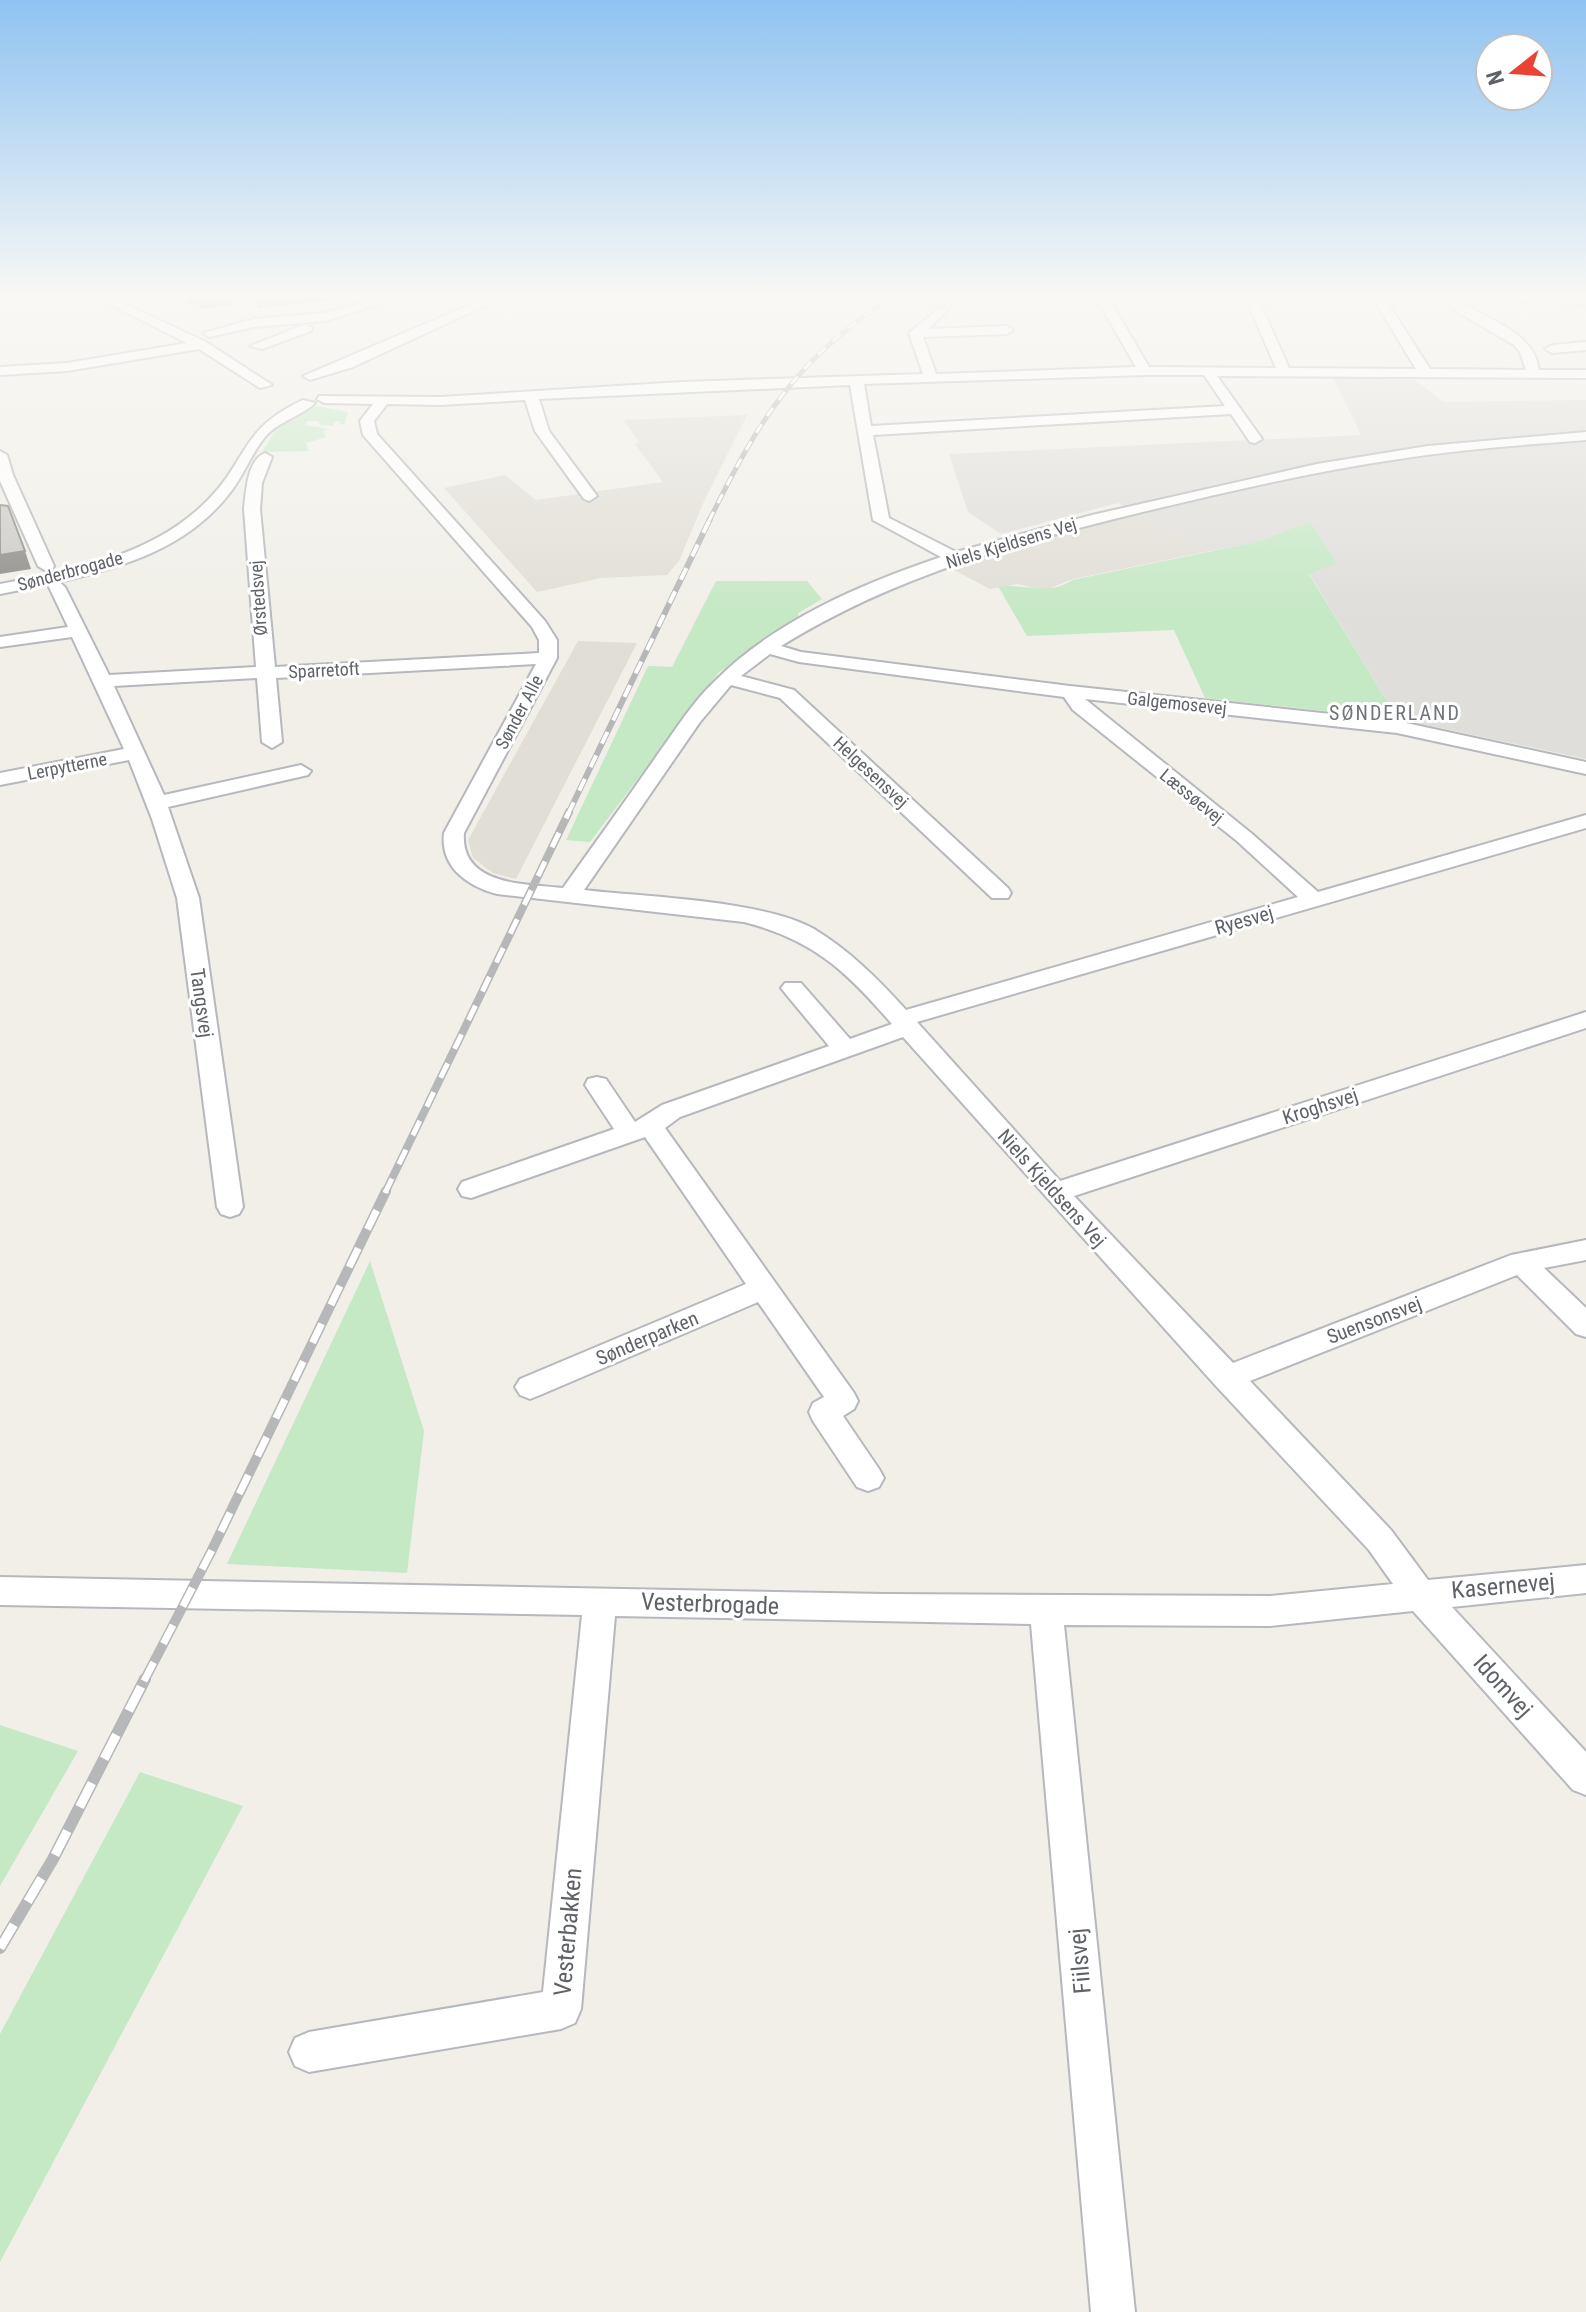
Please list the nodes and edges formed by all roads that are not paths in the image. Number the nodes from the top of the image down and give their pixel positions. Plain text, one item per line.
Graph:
1 (269, 402) edge
2 (291, 402) edge
3 (308, 402) edge
4 (375, 402) edge
5 (533, 402) edge
6 (859, 402) edge
7 (1228, 402) edge
8 (304, 404) junction
9 (1234, 410) junction
10 (273, 420) junction
11 (864, 431) junction
12 (1586, 436) edge
13 (1255, 439) dead end
14 (0, 455) edge
15 (265, 457) dead end
16 (589, 496) dead end
17 (23, 514) junction
18 (0, 517) edge
19 (957, 559) junction
20 (46, 566) dead end
21 (57, 587) dead end
22 (0, 589) edge
23 (77, 631) junction
24 (0, 642) edge
25 (766, 647) junction
26 (548, 658) junction
27 (264, 673) junction
28 (727, 678) junction
29 (101, 681) junction
30 (1070, 692) junction
31 (272, 742) dead end
32 (134, 753) junction
33 (1586, 768) edge
34 (301, 771) dead end
35 (0, 779) edge
36 (157, 803) junction
37 (1586, 821) edge
38 (530, 892) joint
39 (1000, 893) dead end
40 (568, 897) junction
41 (1314, 900) junction
42 (793, 988) dead end
43 (1586, 1020) edge
44 (905, 1023) junction
45 (845, 1049) junction
46 (597, 1085) dead end
47 (639, 1129) junction
48 (471, 1189) dead end
49 (1055, 1192) junction
50 (230, 1207) dead end
51 (1586, 1250) edge
52 (1521, 1262) junction
53 (764, 1288) junction
54 (1586, 1326) edge
55 (1226, 1378) junction
56 (530, 1387) dead end
57 (868, 1478) dead end
58 (1586, 1579) edge
59 (0, 1591) edge
60 (1419, 1594) junction
61 (600, 1601) junction
62 (1046, 1611) junction
63 (1586, 1778) edge
64 (309, 2052) dead end
65 (1113, 2312) edge

1 - 10 street, Sønderbrogade
2 - 8 street
3 - 8 street
4 - 26 street, Sønder Alle
5 - 16 street
6 - 11 street
7 - 9 street
8 - 10 street, Sønderbrogade
9 - 11 street
9 - 13 street
10 - 22 street, Sønderbrogade
11 - 19 street
12 - 19 street, Niels Kjeldsens Vej
14 - 17 street
15 - 27 street, Ørstedsvej
17 - 18 street
17 - 20 street
19 - 25 street, Niels Kjeldsens Vej
21 - 23 street, Tangsvej
23 - 24 street
23 - 29 street, Tangsvej
25 - 28 street, Niels Kjeldsens Vej
25 - 30 street, Galgemosevej
26 - 27 street, Sparretoft
26 - 38 street, Sønder Alle
27 - 29 street, Sparretoft
27 - 31 street, Ørstedsvej
28 - 39 street, Helgesensvej
28 - 40 street, Niels Kjeldsens Vej
29 - 32 street, Tangsvej
30 - 33 street, Galgemosevej
30 - 41 street, Læssøevej
32 - 35 street, Lerpytterne
32 - 36 street, Tangsvej
34 - 36 street
36 - 50 street, Tangsvej
37 - 41 street, Ryesvej
38 - 40 street, Niels Kjeldsens Vej
40 - 44 street, Niels Kjeldsens Vej
41 - 44 street, Ryesvej
42 - 45 street
43 - 49 street, Kroghsvej
44 - 45 street
44 - 49 street, Niels Kjeldsens Vej
45 - 47 street
46 - 47 street
47 - 48 street
47 - 53 street
49 - 55 street, Niels Kjeldsens Vej
51 - 52 street, Suensonsvej
52 - 54 street
52 - 55 street, Suensonsvej
53 - 56 street, Sønderparken
53 - 57 street
55 - 60 street, Niels Kjeldsens Vej
58 - 60 street, Kasernevej
59 - 61 street, Vesterbrogade
60 - 62 street, Vesterbrogade
60 - 63 street, Idomvej
61 - 62 street, Vesterbrogade
61 - 64 street, Vesterbakken
62 - 65 street, Fiilsvej

